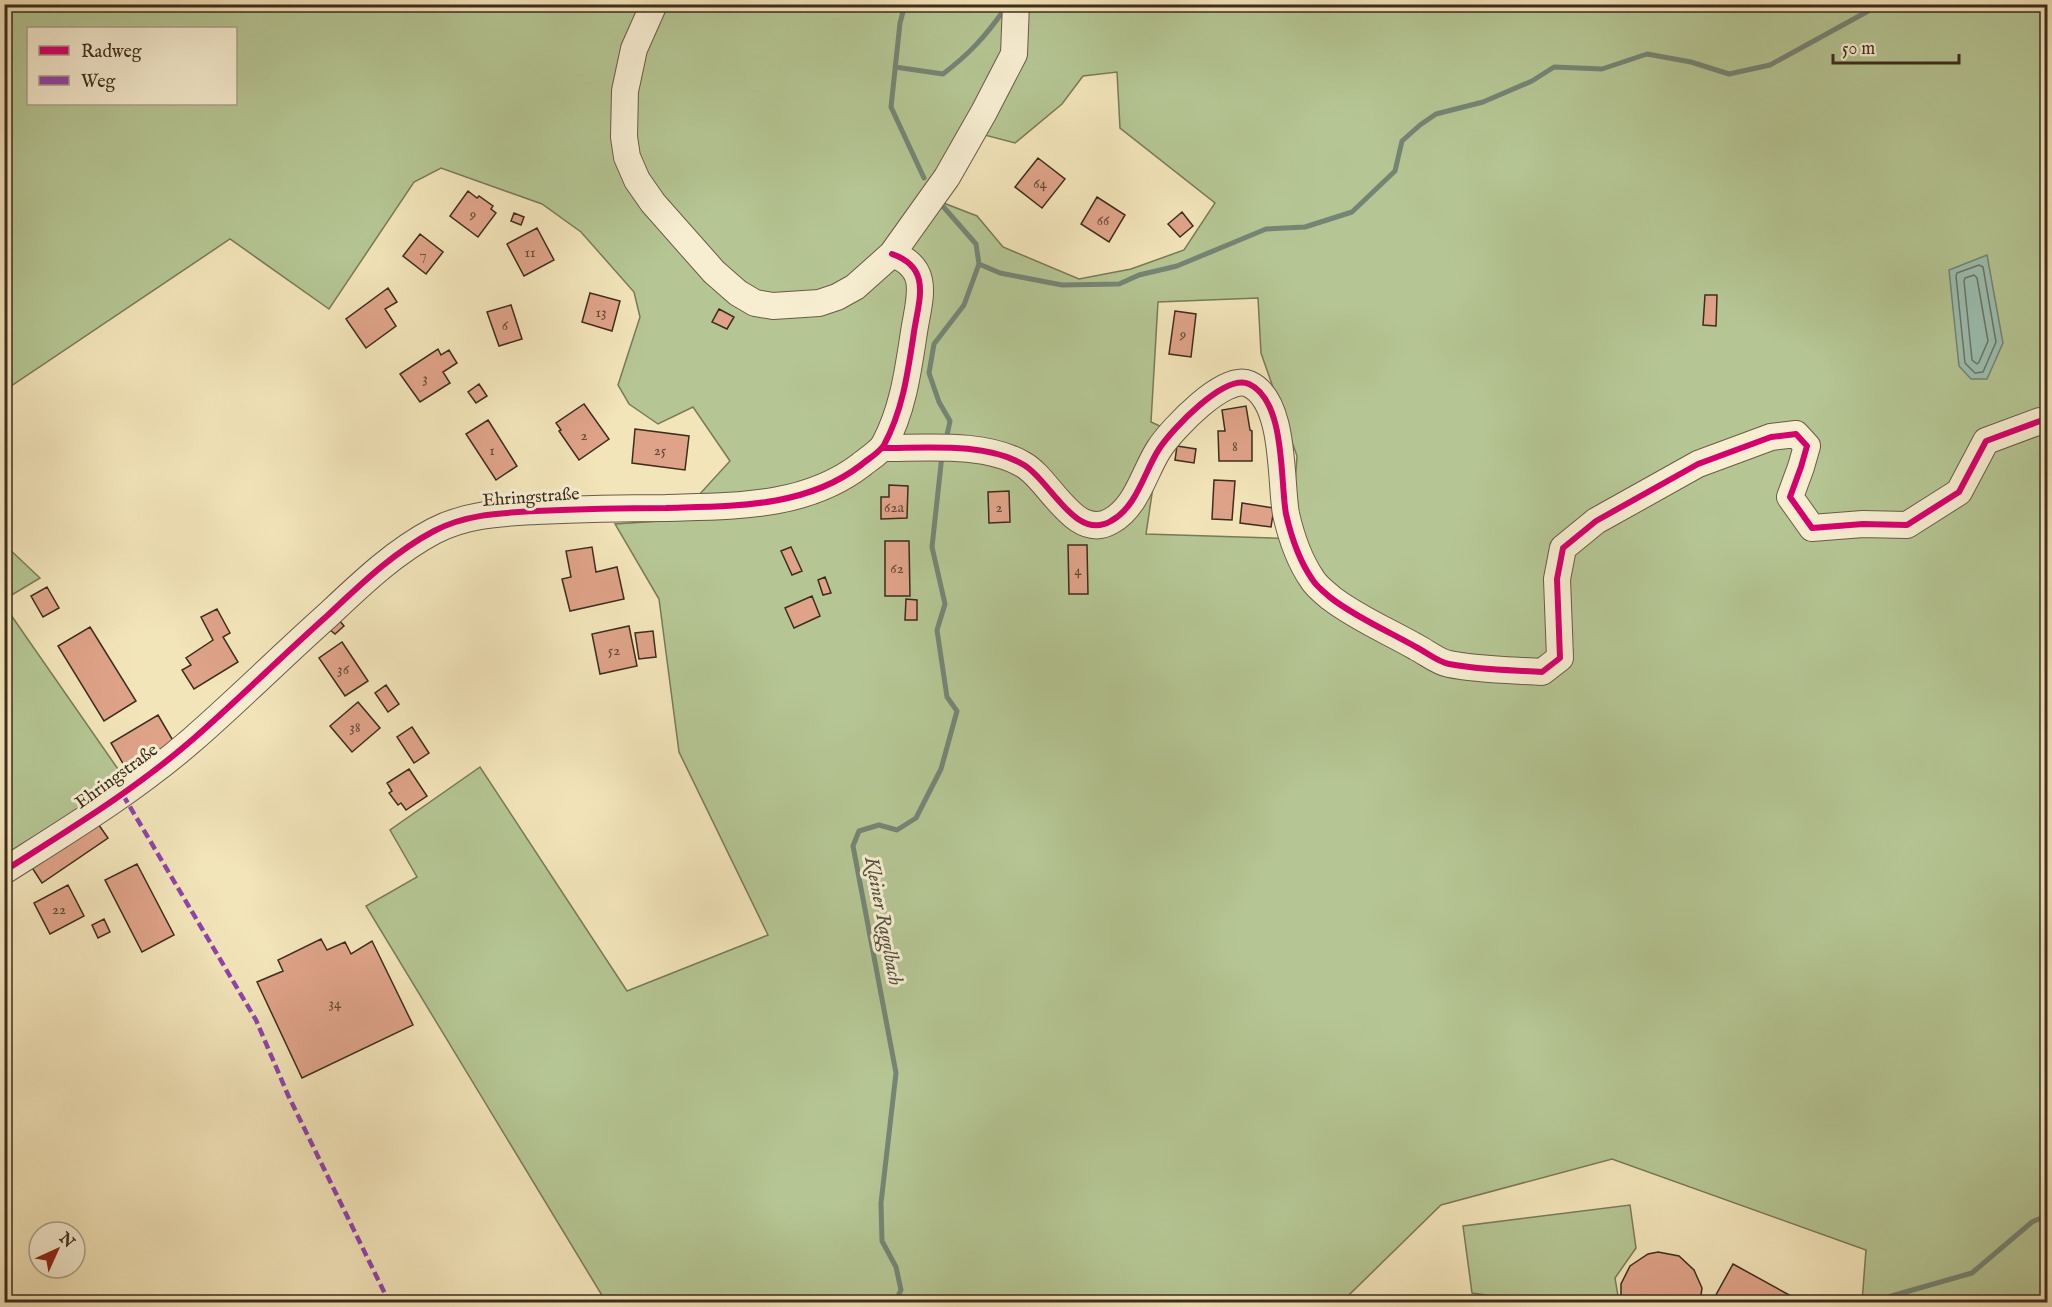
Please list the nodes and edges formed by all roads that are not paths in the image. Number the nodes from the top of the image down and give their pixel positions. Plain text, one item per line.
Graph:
1 (654, 4) edge
2 (1016, 4) edge
3 (892, 254) junction
4 (2048, 421) edge
5 (883, 448) junction
6 (4, 871) edge

1 - 3 street
2 - 3 street
3 - 5 street
4 - 5 street
5 - 6 street, Ehringstraße

